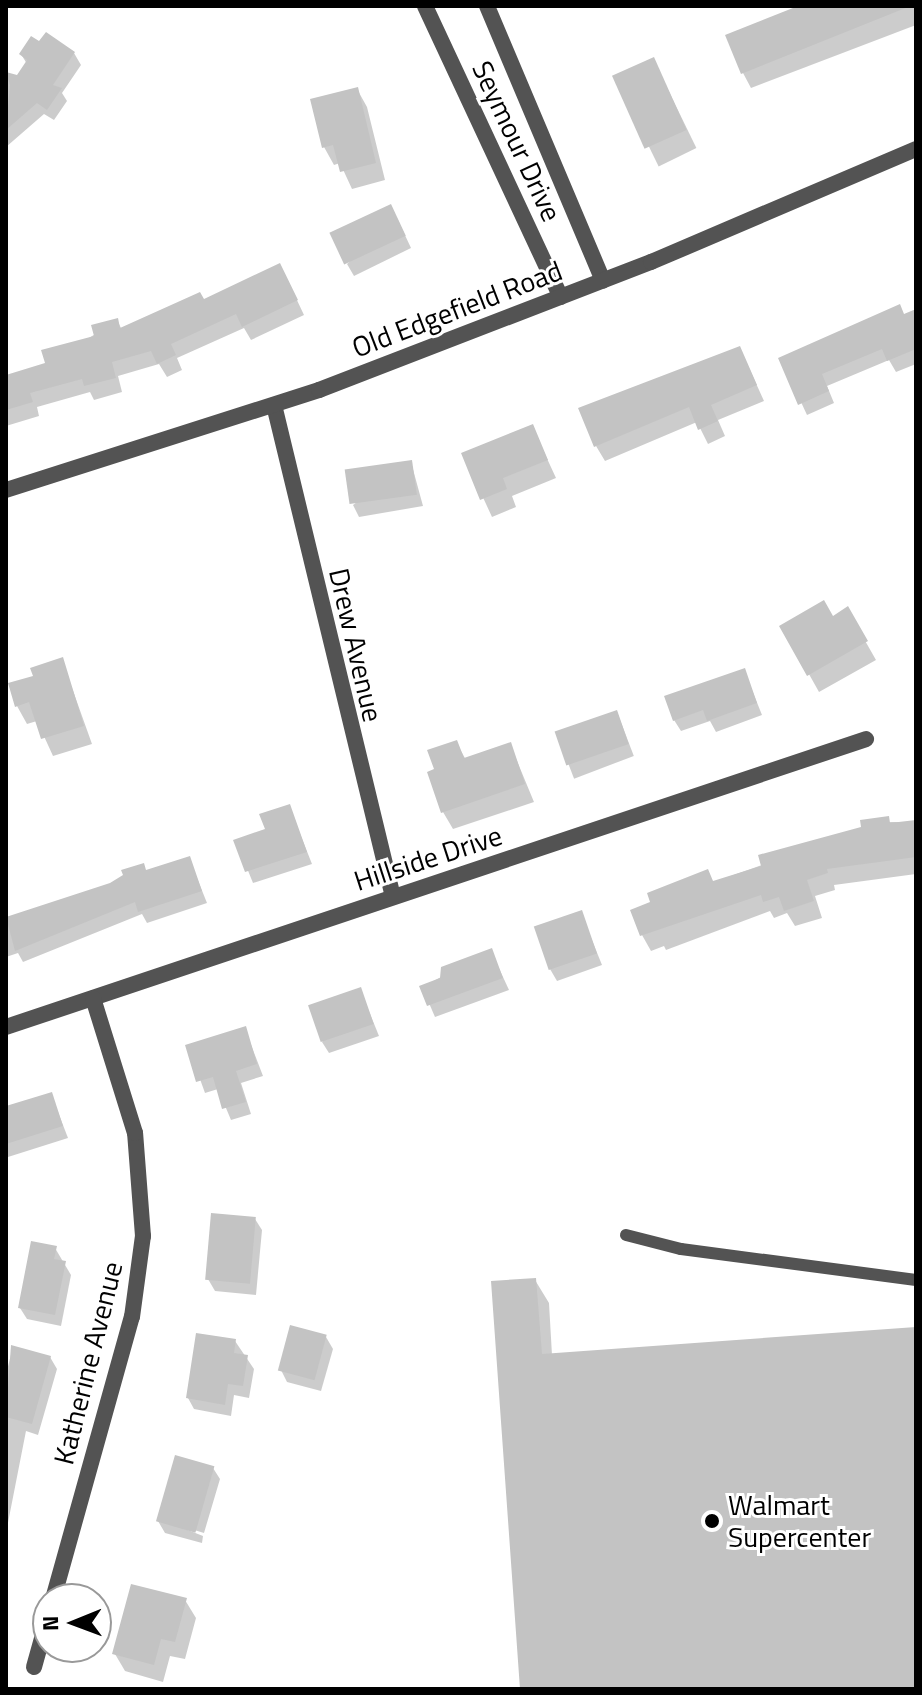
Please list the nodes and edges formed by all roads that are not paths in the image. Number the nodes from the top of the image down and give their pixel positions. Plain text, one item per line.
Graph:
1 (425, 6) edge
2 (487, 6) edge
3 (916, 149) edge
4 (603, 281) junction
5 (561, 297) junction
6 (274, 405) junction
7 (6, 490) edge
8 (866, 739) dead end
9 (393, 897) junction
10 (93, 998) junction
11 (6, 1027) edge
12 (626, 1235) dead end
13 (916, 1280) edge
14 (57, 1583) edge
15 (35, 1663) edge
16 (34, 1667) dead end

1 - 5 street, Seymour Drive
2 - 4 street, Seymour Drive
3 - 4 street, Old Edgefield Road
4 - 5 street, Old Edgefield Road
5 - 6 street, Old Edgefield Road
6 - 7 street, Old Edgefield Road
6 - 9 street, Drew Avenue
8 - 9 street, Hillside Drive
9 - 10 street, Hillside Drive
10 - 11 street, Hillside Drive
10 - 14 street, Katherine Avenue
12 - 13 lane
15 - 16 street

